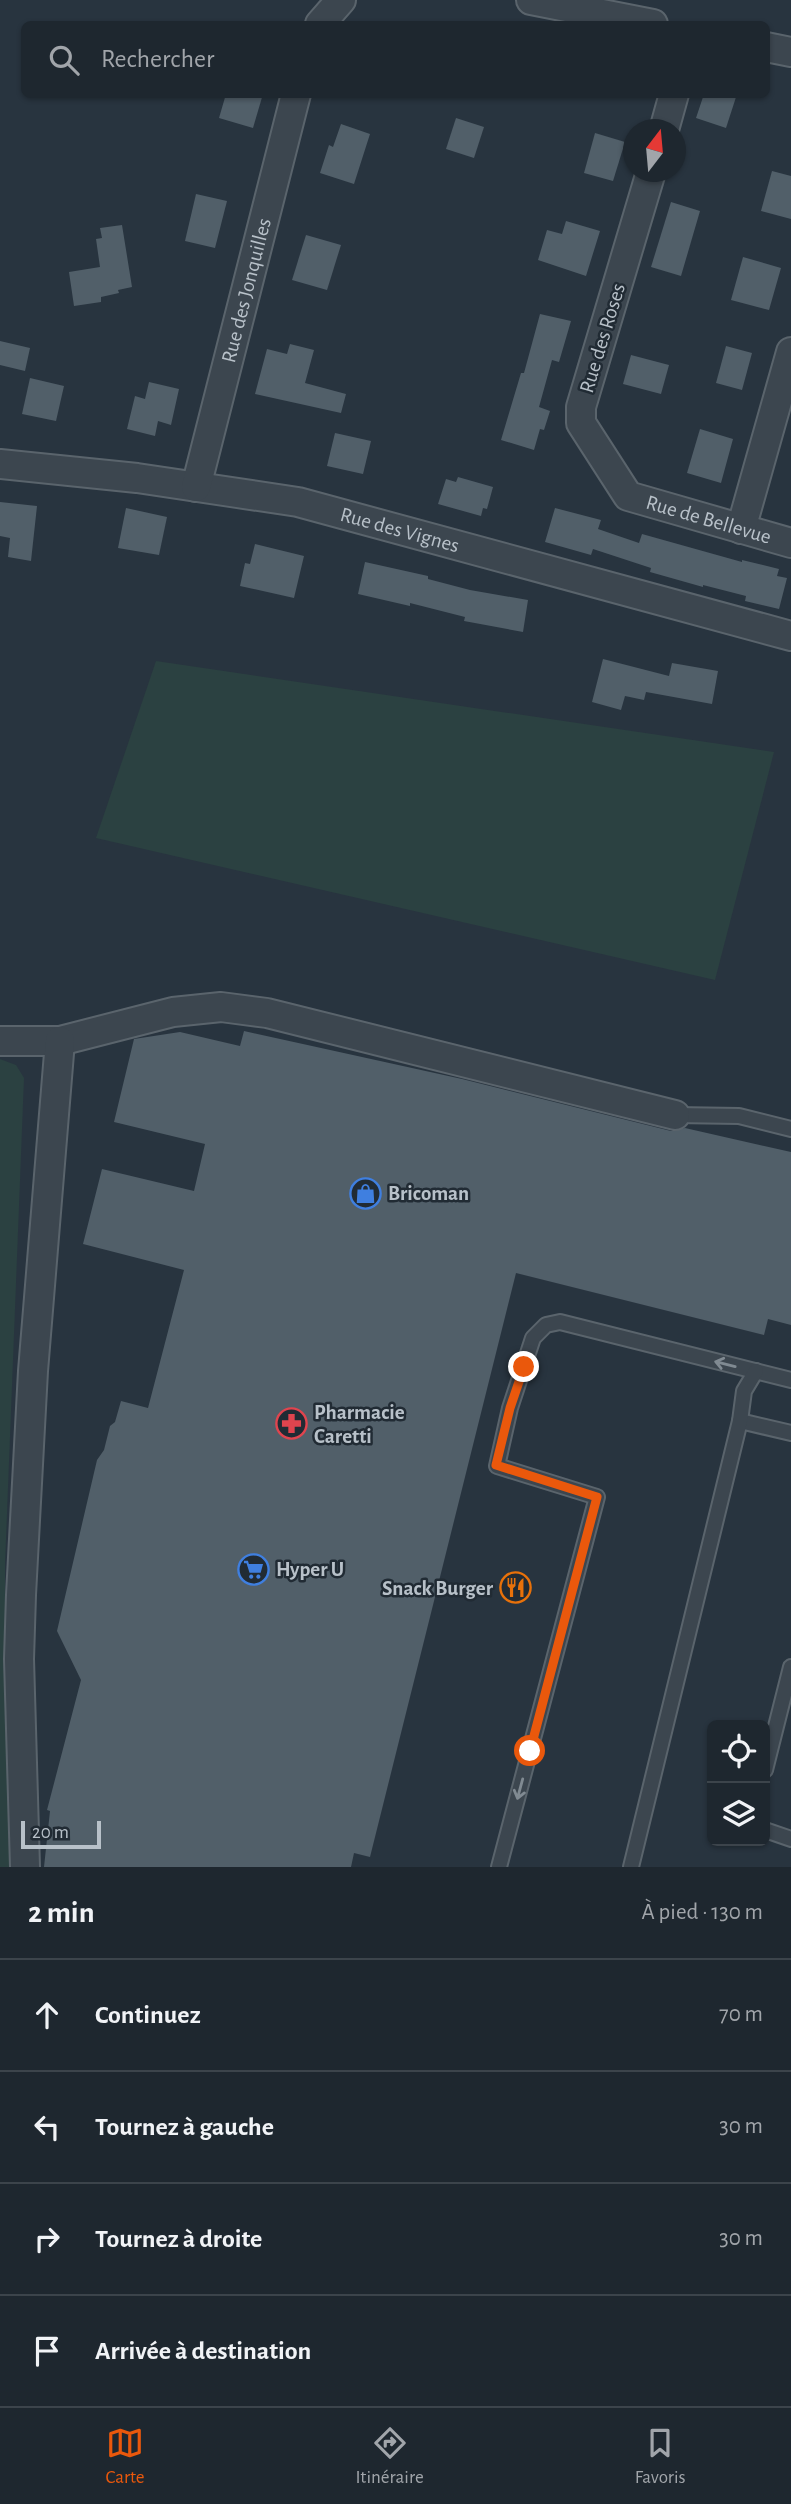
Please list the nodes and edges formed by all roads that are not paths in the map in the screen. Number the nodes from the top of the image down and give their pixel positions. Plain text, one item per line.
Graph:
1 (341, 0) edge
2 (531, 0) edge
3 (323, 21) edge
4 (638, 21) edge
5 (770, 48) edge
6 (791, 52) edge
7 (295, 98) edge
8 (673, 98) edge
9 (667, 119) edge
10 (649, 182) edge
11 (791, 352) edge
12 (0, 464) edge
13 (196, 487) junction
14 (628, 496) joint
15 (741, 529) junction
16 (791, 543) edge
17 (791, 636) edge
18 (0, 1041) edge
19 (60, 1041) junction
20 (675, 1115) joint
21 (791, 1129) edge
22 (756, 1371) junction
23 (791, 1380) edge
24 (740, 1421) junction
25 (791, 1433) edge
26 (791, 1667) edge
27 (770, 1750) edge
28 (770, 1832) edge
29 (791, 1839) edge
30 (25, 1867) edge
31 (499, 1867) edge
32 (631, 1867) edge

1 - 3 street
2 - 4 street
5 - 6 street
7 - 13 street, Rue des Jonquilles
8 - 9 street
10 - 14 street, Rue des Roses
11 - 15 street
12 - 13 street, Rue des Vignes
13 - 17 street, Rue des Vignes
14 - 15 street, Rue de Bellevue
15 - 16 street, Rue de Bellevue
18 - 19 street
19 - 20 street
19 - 30 street
20 - 21 lane
22 - 23 lane
22 - 24 lane
22 -> 31 lane
24 - 25 lane
24 - 32 lane
26 - 27 lane
28 - 29 lane

